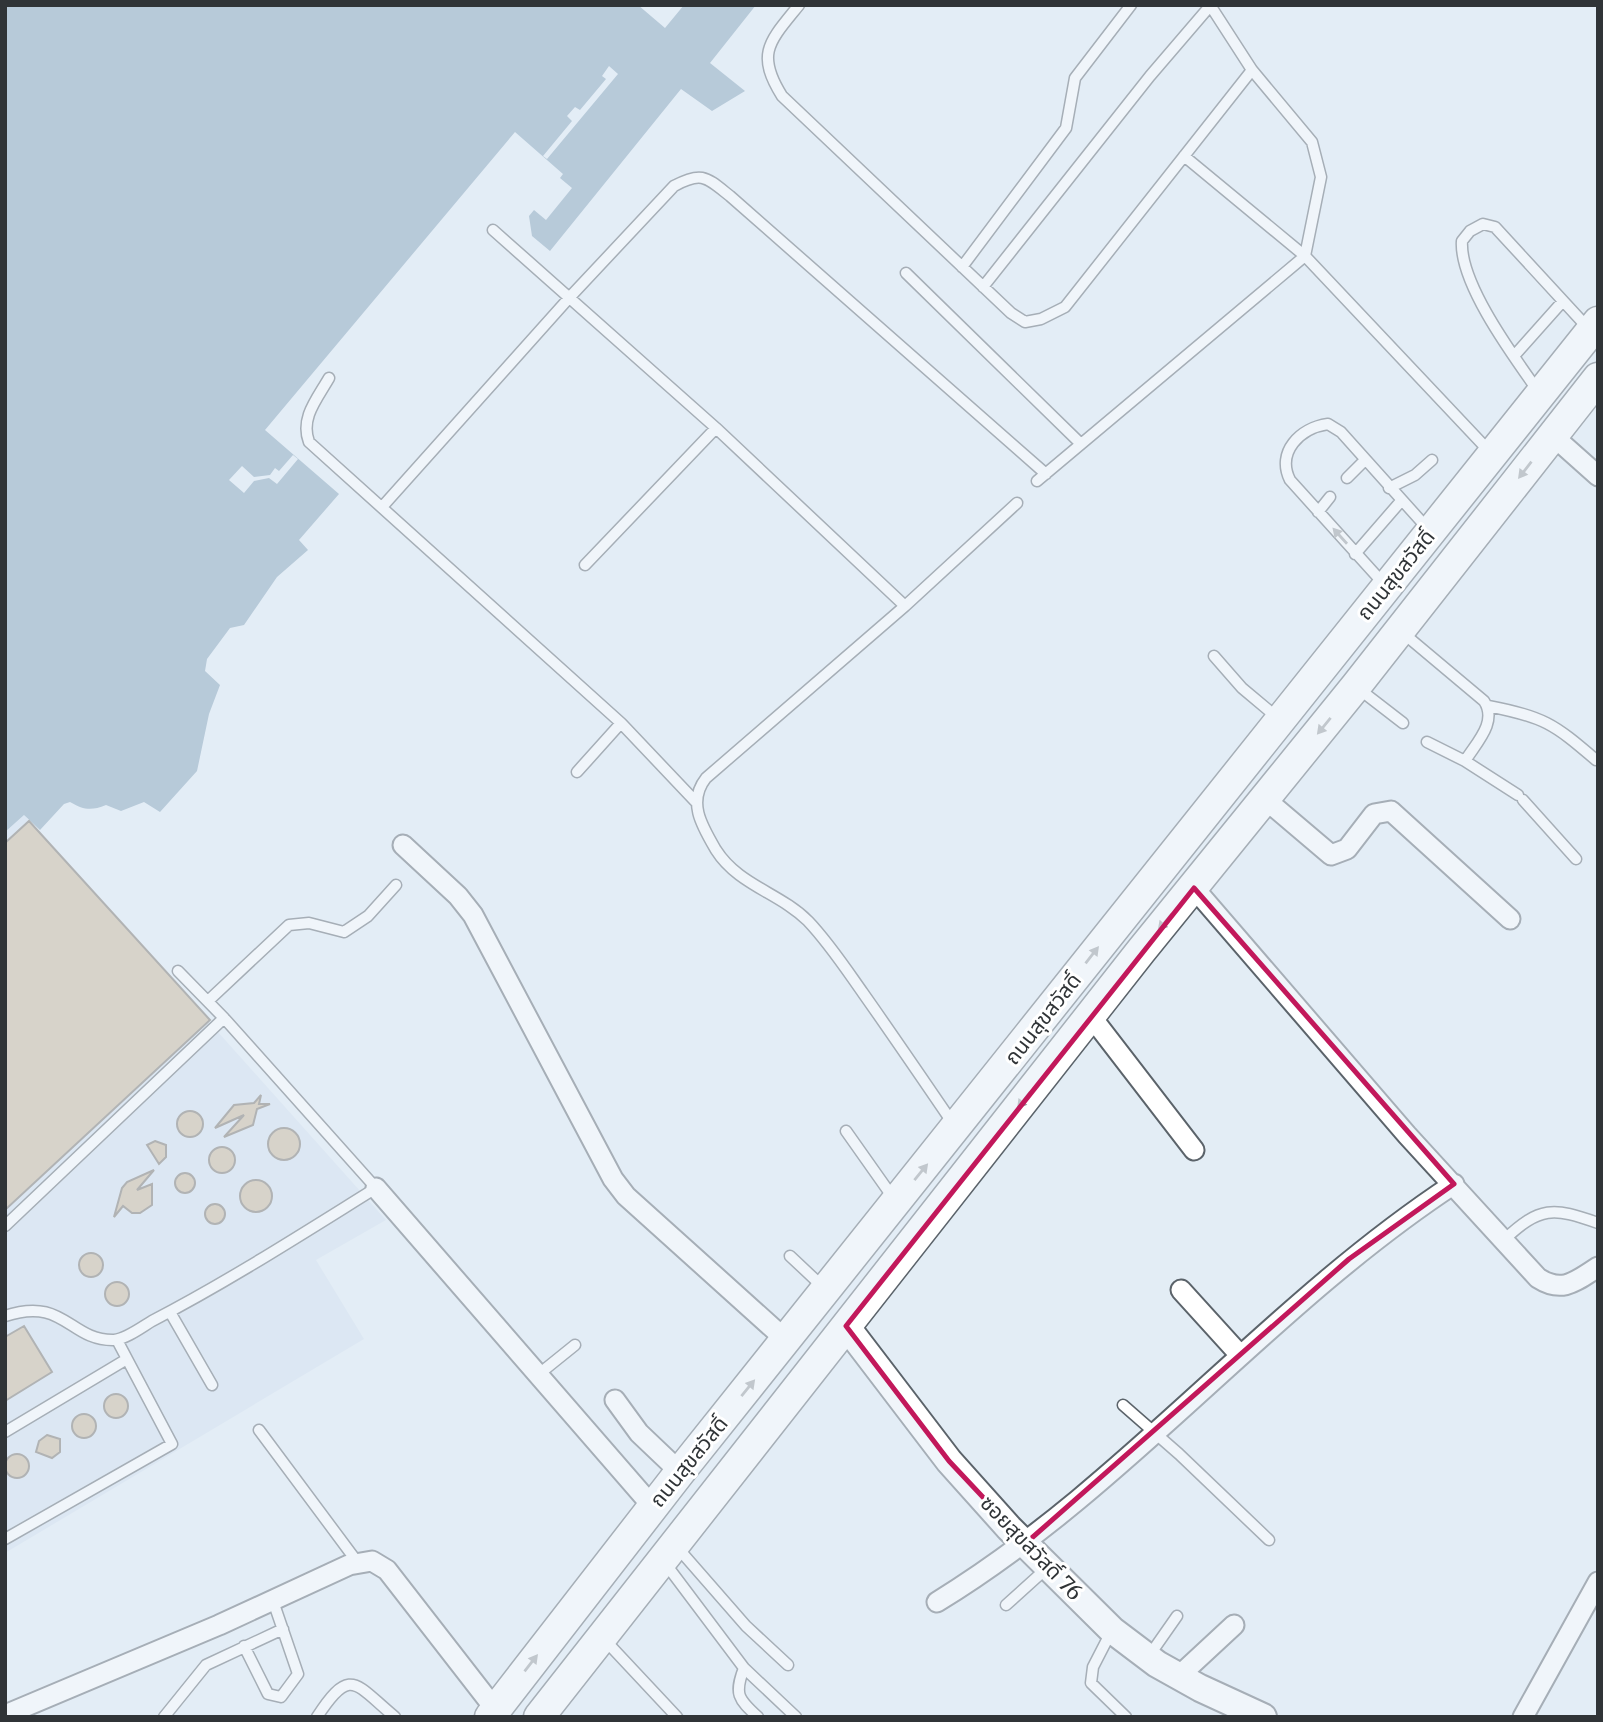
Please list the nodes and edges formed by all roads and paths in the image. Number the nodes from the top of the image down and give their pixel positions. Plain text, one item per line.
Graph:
1 (799, 5) edge
2 (1131, 5) edge
3 (1210, 6) edge
4 (1252, 70) junction
5 (1184, 156) junction
6 (493, 230) dead end
7 (1305, 256) junction
8 (962, 267) junction
9 (905, 274) dead end
10 (983, 287) junction
11 (569, 298) junction
12 (1563, 301) junction
13 (1594, 327) edge
14 (1514, 356) junction
15 (330, 378) dead end
16 (1598, 378) edge
17 (1540, 395) junction
18 (716, 428) junction
19 (1552, 435) junction
20 (1081, 444) junction
21 (1493, 456) junction
22 (1365, 460) junction
23 (1432, 460) dead end
24 (1046, 474) junction
25 (1598, 476) edge
26 (1346, 478) dead end
27 (1037, 481) dead end
28 (1389, 488) junction
29 (1330, 497) dead end
30 (1401, 501) junction
31 (1017, 503) dead end
32 (382, 507) junction
33 (1318, 512) junction
34 (1430, 532) junction
35 (1356, 554) junction
36 (585, 565) dead end
37 (1386, 586) junction
38 (905, 606) junction
39 (1400, 630) junction
40 (1214, 656) dead end
41 (1356, 686) junction
42 (1488, 706) junction
43 (1279, 720) junction
44 (621, 723) junction
45 (1403, 723) dead end
46 (1427, 742) dead end
47 (1596, 760) edge
48 (1465, 761) junction
49 (577, 772) dead end
50 (1265, 799) junction
51 (695, 801) junction
52 (403, 845) dead end
53 (1576, 859) dead end
54 (396, 885) dead end
55 (1194, 888) junction
56 (1510, 919) dead end
57 (178, 971) dead end
58 (208, 1001) junction
59 (1090, 1015) junction
60 (224, 1018) junction
61 (956, 1129) junction
62 (846, 1130) dead end
63 (1194, 1150) dead end
64 (1454, 1184) junction
65 (376, 1188) junction
66 (897, 1203) junction
67 (1598, 1223) edge
68 (5, 1226) edge
69 (1504, 1240) junction
70 (790, 1256) dead end
71 (1598, 1267) edge
72 (826, 1290) junction
73 (1181, 1290) dead end
74 (170, 1312) junction
75 (5, 1315) edge
76 (846, 1326) junction
77 (117, 1340) junction
78 (786, 1340) junction
79 (575, 1345) dead end
80 (1240, 1355) junction
81 (127, 1359) junction
82 (539, 1374) junction
83 (212, 1385) dead end
84 (615, 1400) dead end
85 (1123, 1405) dead end
86 (259, 1430) dead end
87 (1154, 1432) junction
88 (5, 1433) edge
89 (680, 1472) junction
90 (653, 1507) junction
91 (5, 1539) edge
92 (1269, 1540) dead end
93 (1026, 1543) junction
94 (668, 1552) junction
95 (359, 1564) junction
96 (1048, 1566) junction
97 (1598, 1582) edge
98 (273, 1601) junction
99 (937, 1602) dead end
100 (1006, 1605) dead end
101 (1177, 1616) dead end
102 (1234, 1625) dead end
103 (283, 1629) junction
104 (1112, 1630) junction
105 (602, 1637) junction
106 (244, 1646) junction
107 (1148, 1657) junction
108 (788, 1665) dead end
109 (744, 1668) junction
110 (1179, 1676) junction
111 (492, 1713) edge
112 (5, 1715) edge
113 (164, 1717) edge
114 (317, 1717) edge
115 (396, 1717) edge
116 (539, 1717) edge
117 (677, 1717) edge
118 (758, 1717) edge
119 (796, 1717) edge
120 (1126, 1717) edge
121 (1263, 1717) edge
122 (1523, 1717) edge

1 - 8 lane
2 - 8 lane
3 - 4 lane
3 - 10 lane
4 - 5 lane
4 - 7 lane
5 - 7 lane
5 - 10 lane
6 - 11 lane
7 - 20 lane
7 - 21 lane
8 - 10 lane
9 - 20 lane
11 - 18 lane
11 - 24 lane
11 - 32 lane
12 - 13 lane
12 - 14 lane
12 - 14 lane
13 - 17 main road, ถนนสุขสวัสดิ์
14 - 17 lane
15 - 32 lane
16 - 19 main road, ถนนสุขสวัสดิ์
17 - 21 main road, ถนนสุขสวัสดิ์
18 - 36 lane
18 - 38 lane
19 - 25 street
19 -> 39 main road, ถนนสุขสวัสดิ์
20 - 24 lane
21 - 34 main road, ถนนสุขสวัสดิ์
22 - 26 lane
22 - 28 lane
22 - 33 lane
23 - 28 lane
24 - 27 lane
28 - 30 lane
29 - 33 lane
30 - 34 lane
30 - 35 lane
31 - 38 lane
32 - 44 lane
35 -> 33 lane
34 - 37 main road, ถนนสุขสวัสดิ์
35 - 37 lane
37 - 43 main road, ถนนสุขสวัสดิ์
38 - 51 lane
39 - 41 main road, ถนนสุขสวัสดิ์
39 - 42 lane
40 - 43 lane
41 - 45 lane
41 -> 50 main road, ถนนสุขสวัสดิ์
42 - 47 lane
42 - 48 lane
61 -> 43 main road, ถนนสุขสวัสดิ์
44 - 49 lane
44 - 51 lane
46 - 48 lane
48 - 53 lane
50 - 55 main road, ถนนสุขสวัสดิ์
50 - 56 street
51 - 61 lane
52 - 78 street
54 - 58 lane
55 -> 59 main road, ถนนสุขสวัสดิ์
55 - 64 street
57 - 58 lane
58 - 60 lane
59 - 63 street
59 -> 76 main road, ถนนสุขสวัสดิ์
60 - 65 lane
60 - 68 lane
66 -> 61 main road, ถนนสุขสวัสดิ์
62 - 66 lane
64 - 69 street
64 - 80 street
65 - 74 lane
65 - 82 street
66 - 72 main road, ถนนสุขสวัสดิ์
67 - 69 lane
69 - 71 street
70 - 72 lane
72 - 78 main road, ถนนสุขสวัสดิ์
73 - 80 street
74 - 77 lane
74 - 83 lane
75 - 77 lane
76 - 93 street, ซอยสุขสวัสดิ์ 76
76 - 94 main road, ถนนสุขสวัสดิ์
77 - 81 lane
89 -> 78 main road, ถนนสุขสวัสดิ์
79 - 82 lane
80 - 87 street
81 - 88 lane
81 - 91 lane
82 - 90 street
84 - 89 street
85 - 87 lane
86 - 95 lane
87 - 92 lane
87 - 93 street
89 - 90 main road, ถนนสุขสวัสดิ์
111 -> 90 main road, ถนนสุขสวัสดิ์
93 - 96 street, ซอยสุขสวัสดิ์ 76
93 - 99 street
94 - 105 main road, ถนนสุขสวัสดิ์
94 - 108 lane
94 - 109 lane
95 - 98 street
95 - 111 street
96 - 100 lane
96 - 104 street, ซอยสุขสวัสดิ์ 76
97 - 122 street
98 - 103 lane
98 - 112 street
101 - 107 lane
102 - 110 street
103 - 106 lane
103 - 106 lane
104 - 107 street, ซอยสุขสวัสดิ์ 76
104 - 120 lane
105 - 116 main road, ถนนสุขสวัสดิ์
105 - 117 lane
106 - 113 lane
107 - 110 street, ซอยสุขสวัสดิ์ 76
109 - 118 lane
109 - 119 lane
110 - 121 street, ซอยสุขสวัสดิ์ 76
114 - 115 lane

